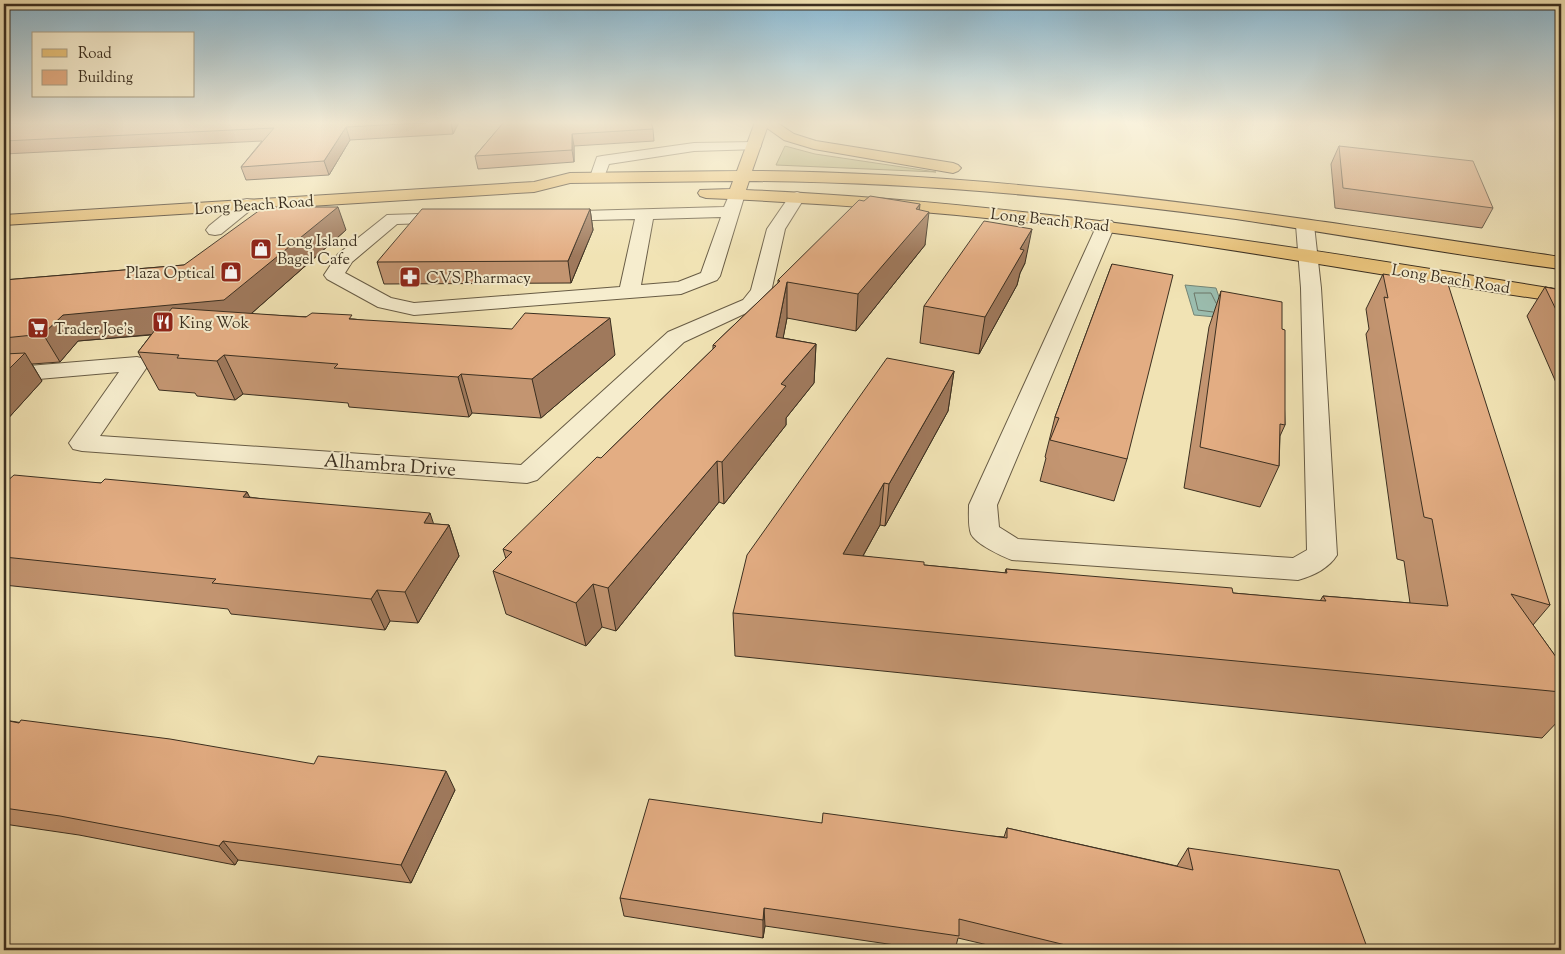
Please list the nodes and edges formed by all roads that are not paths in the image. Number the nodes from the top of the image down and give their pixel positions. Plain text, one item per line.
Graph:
1 (600, 167) edge
2 (747, 167) edge
3 (942, 167) edge
4 (744, 175) junction
5 (598, 177) junction
6 (534, 187) junction
7 (589, 193) dead end
8 (694, 193) dead end
9 (797, 197) junction
10 (734, 203) junction
11 (247, 204) junction
12 (1198, 209) junction
13 (645, 214) junction
14 (538, 216) edge
15 (470, 218) edge
16 (4, 220) edge
17 (1305, 224) junction
18 (1106, 225) junction
19 (215, 230) dead end
20 (1309, 255) junction
21 (1561, 263) edge
22 (629, 293) junction
23 (1561, 296) edge
24 (4, 375) edge

1 - 5 street
2 - 4 main road
3 - 12 main road
4 - 5 main road, Long Beach Road
4 - 10 main road
4 - 12 main road, Long Beach Road
5 - 6 main road, Long Beach Road
6 - 7 main road, Long Beach Road
6 - 11 main road, Long Beach Road
8 - 10 main road, Long Beach Road
9 - 10 main road, Long Beach Road
9 - 18 main road, Long Beach Road
9 - 24 street, Alhambra Drive
10 - 13 street
10 - 22 street
11 - 16 main road, Long Beach Road
11 - 19 street
12 - 17 main road, Long Beach Road
13 - 14 street
13 - 22 street
15 - 22 street
17 - 20 street
17 - 21 main road, Long Beach Road
18 - 20 main road, Long Beach Road
18 - 20 street
20 - 23 main road, Long Beach Road

